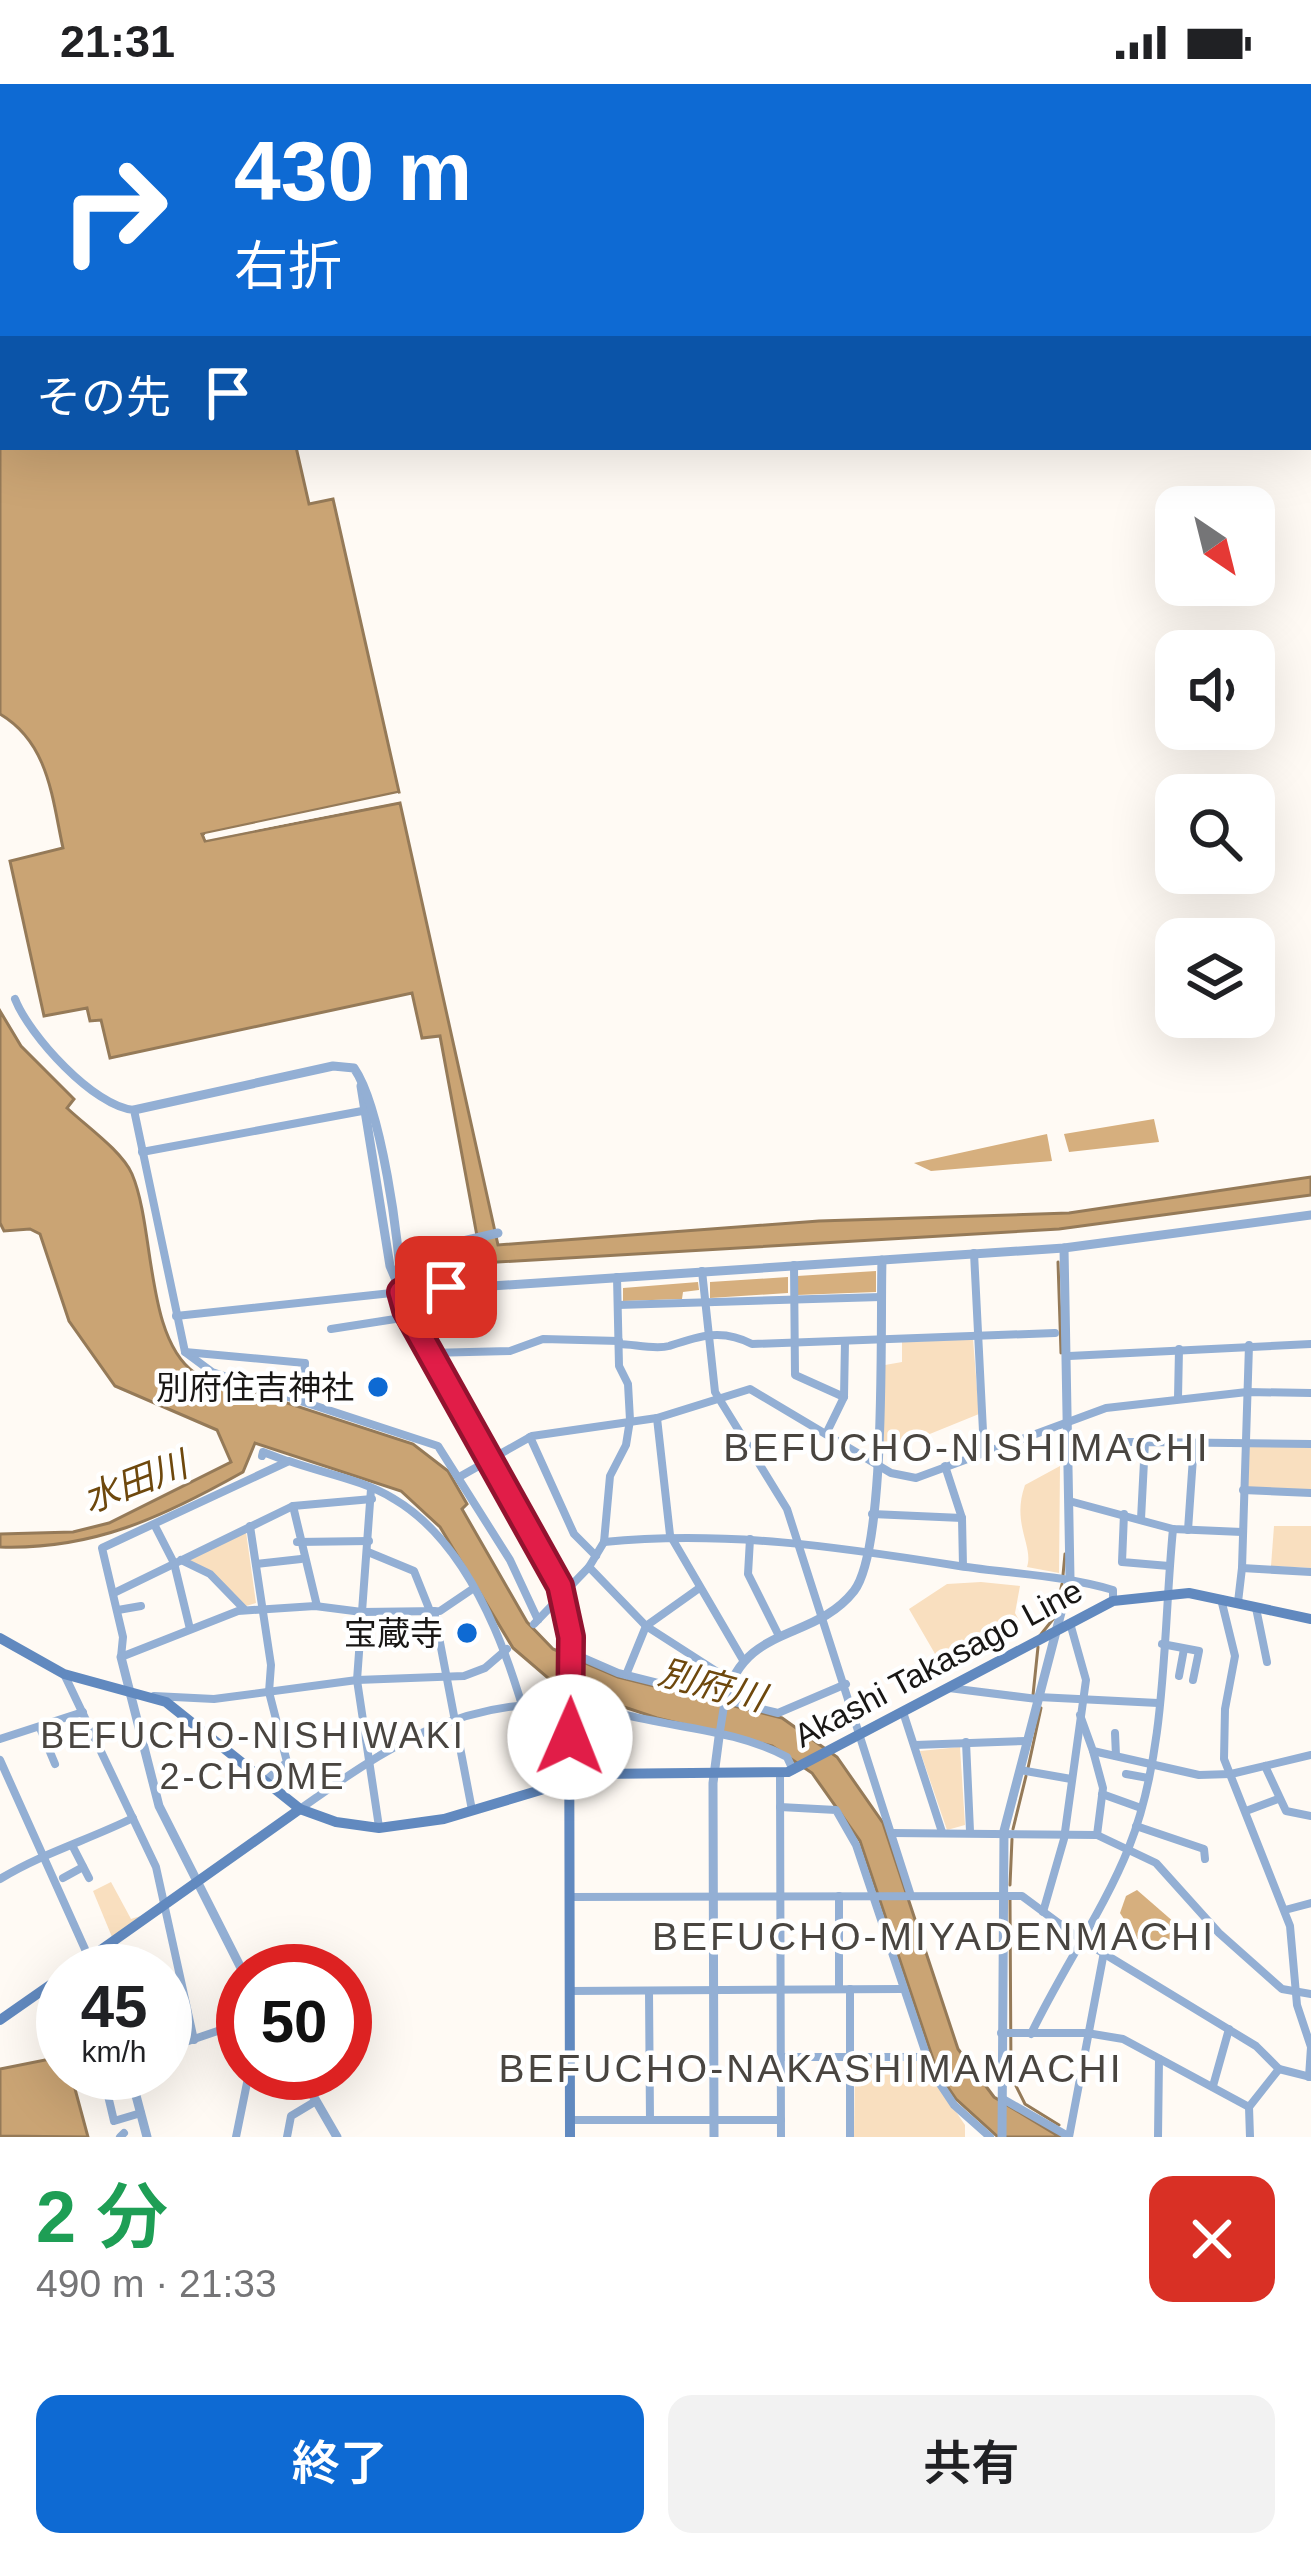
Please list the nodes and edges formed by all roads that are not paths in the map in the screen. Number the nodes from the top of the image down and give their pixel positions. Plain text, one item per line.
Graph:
1 (15, 999) dead end
2 (361, 1077) junction
3 (134, 1110) junction
4 (362, 1111) junction
5 (142, 1152) junction
6 (378, 1172) junction
7 (1311, 1215) edge
8 (498, 1233) dead end
9 (463, 1240) joint
10 (1064, 1248) junction
11 (974, 1253) junction
12 (882, 1259) junction
13 (794, 1265) junction
14 (702, 1271) junction
15 (617, 1276) junction
16 (471, 1285) junction
17 (401, 1292) junction
18 (881, 1297) junction
19 (793, 1299) junction
20 (703, 1302) junction
21 (618, 1305) junction
22 (176, 1316) junction
23 (408, 1317) junction
24 (331, 1329) dead end
25 (1054, 1333) dead end
26 (705, 1335) junction
27 (979, 1335) junction
28 (880, 1339) junction
29 (845, 1341) junction
30 (619, 1342) junction
31 (792, 1342) junction
32 (1311, 1344) edge
33 (1249, 1345) junction
34 (1179, 1349) junction
35 (184, 1352) junction
36 (428, 1353) junction
37 (1069, 1356) junction
38 (1246, 1392) junction
39 (1311, 1394) edge
40 (718, 1397) junction
41 (844, 1397) junction
42 (303, 1399) junction
43 (1178, 1399) junction
44 (1071, 1417) junction
45 (657, 1418) junction
46 (630, 1420) junction
47 (826, 1434) junction
48 (530, 1438) junction
49 (1120, 1442) dead end
50 (1145, 1442) junction
51 (1194, 1443) junction
52 (1245, 1444) junction
53 (1311, 1444) edge
54 (984, 1451) junction
55 (262, 1456) dead end
56 (491, 1460) junction
57 (289, 1461) junction
58 (876, 1463) junction
59 (945, 1466) junction
60 (461, 1476) junction
61 (1243, 1490) junction
62 (1311, 1493) edge
63 (372, 1494) junction
64 (1073, 1502) junction
65 (292, 1506) junction
66 (872, 1514) junction
67 (1124, 1514) junction
68 (962, 1518) junction
69 (1141, 1519) junction
70 (155, 1526) junction
71 (250, 1526) junction
72 (1173, 1529) junction
73 (1188, 1530) junction
74 (1242, 1532) junction
75 (670, 1535) junction
76 (750, 1539) junction
77 (794, 1540) junction
78 (604, 1541) junction
79 (297, 1542) junction
80 (368, 1546) junction
81 (868, 1548) junction
82 (596, 1556) junction
83 (301, 1559) junction
84 (177, 1562) junction
85 (256, 1564) junction
86 (963, 1566) junction
87 (1169, 1566) junction
88 (589, 1567) junction
89 (1242, 1568) junction
90 (1311, 1573) edge
91 (1070, 1578) junction
92 (698, 1589) junction
93 (471, 1590) junction
94 (114, 1592) junction
95 (1167, 1592) junction
96 (563, 1596) junction
97 (1221, 1598) junction
98 (1113, 1601) junction
99 (1238, 1602) junction
100 (141, 1606) dead end
101 (317, 1606) junction
102 (1256, 1606) junction
103 (261, 1609) junction
104 (118, 1610) junction
105 (245, 1611) junction
106 (432, 1611) junction
107 (362, 1612) junction
108 (824, 1615) junction
109 (1311, 1619) edge
110 (1070, 1623) junction
111 (646, 1626) junction
112 (190, 1629) junction
113 (1057, 1630) junction
114 (778, 1634) junction
115 (0, 1638) edge
116 (1162, 1645) junction
117 (1184, 1648) junction
118 (508, 1649) junction
119 (572, 1653) junction
120 (121, 1657) junction
121 (743, 1660) junction
122 (1267, 1662) dead end
123 (64, 1674) junction
124 (626, 1676) junction
125 (1179, 1676) dead end
126 (446, 1677) junction
127 (1193, 1679) dead end
128 (356, 1680) junction
129 (730, 1680) junction
130 (846, 1684) junction
131 (948, 1688) junction
132 (127, 1691) junction
133 (268, 1692) junction
134 (154, 1696) junction
135 (1037, 1698) junction
136 (570, 1700) junction
137 (724, 1700) junction
138 (1158, 1702) junction
139 (524, 1703) junction
140 (1080, 1708) junction
141 (82, 1712) junction
142 (903, 1712) junction
143 (454, 1722) junction
144 (40, 1728) junction
145 (1114, 1733) dead end
146 (860, 1735) junction
147 (719, 1737) junction
148 (0, 1739) edge
149 (1026, 1741) junction
150 (966, 1742) junction
151 (915, 1744) junction
152 (1093, 1751) junction
153 (1311, 1755) edge
154 (1116, 1756) junction
155 (55, 1757) dead end
156 (0, 1760) edge
157 (367, 1762) junction
158 (1152, 1762) junction
159 (1264, 1765) junction
160 (796, 1769) junction
161 (1018, 1770) junction
162 (714, 1774) junction
163 (780, 1774) junction
164 (1126, 1774) dead end
165 (1232, 1774) junction
166 (1148, 1778) junction
167 (1071, 1779) junction
168 (570, 1781) junction
169 (264, 1782) junction
170 (544, 1789) junction
171 (1102, 1794) junction
172 (1278, 1799) junction
173 (780, 1807) junction
174 (1141, 1808) junction
175 (300, 1809) junction
176 (472, 1810) junction
177 (1245, 1812) junction
178 (1311, 1816) edge
179 (133, 1818) junction
180 (1136, 1826) junction
181 (379, 1828) junction
182 (1004, 1831) junction
183 (942, 1832) junction
184 (970, 1832) junction
185 (892, 1833) junction
186 (1065, 1833) junction
187 (1097, 1835) junction
188 (73, 1847) junction
189 (1129, 1848) junction
190 (43, 1853) junction
191 (1205, 1859) dead end
192 (83, 1867) junction
193 (63, 1878) dead end
194 (89, 1878) dead end
195 (0, 1879) edge
196 (194, 1885) junction
197 (780, 1895) junction
198 (838, 1895) junction
199 (870, 1895) junction
200 (911, 1896) junction
201 (1001, 1896) junction
202 (570, 1897) junction
203 (714, 1897) junction
204 (1311, 1903) edge
205 (164, 1906) junction
206 (1285, 1910) junction
207 (1043, 1912) junction
208 (1080, 1939) junction
209 (83, 1944) edge
210 (109, 1944) edge
211 (227, 1944) edge
212 (1104, 1952) junction
213 (1297, 1965) junction
214 (1311, 1966) edge
215 (844, 1989) junction
216 (902, 1989) junction
217 (1296, 1989) junction
218 (713, 1990) junction
219 (781, 1990) junction
220 (569, 1991) junction
221 (649, 1991) junction
222 (1311, 1994) edge
223 (36, 1995) edge
224 (0, 2020) edge
225 (1229, 2029) junction
226 (216, 2033) edge
227 (1001, 2033) junction
228 (1087, 2033) junction
229 (1031, 2034) junction
230 (194, 2040) joint
231 (781, 2057) junction
232 (926, 2057) junction
233 (850, 2058) junction
234 (1160, 2059) junction
235 (1279, 2068) junction
236 (1310, 2077) edge
237 (1213, 2086) junction
238 (1001, 2098) junction
239 (109, 2100) edge
240 (137, 2100) edge
241 (244, 2100) edge
242 (316, 2101) joint
243 (1249, 2107) junction
244 (141, 2114) junction
245 (569, 2120) junction
246 (650, 2120) junction
247 (781, 2120) junction
248 (714, 2121) junction
249 (147, 2137) edge
250 (236, 2137) edge
251 (287, 2137) edge
252 (337, 2137) edge
253 (569, 2137) edge
254 (714, 2137) edge
255 (781, 2137) edge
256 (850, 2137) edge
257 (990, 2137) edge
258 (1003, 2137) edge
259 (1069, 2137) edge
260 (1158, 2137) edge
261 (1250, 2137) edge

1 - 3 street
2 - 3 street
2 - 4 street
2 - 6 street
3 - 5 street
4 - 5 street
4 - 6 street
5 - 22 street
6 - 17 street
7 - 10 street
8 - 9 street
9 - 16 street
10 - 11 street
10 - 37 street
11 - 12 street
11 - 27 street
12 - 13 street
12 - 18 street
13 - 14 street
13 - 19 street
14 - 15 street
14 - 20 street
15 - 16 street
15 - 21 street
16 - 17 street
17 - 22 street
17 - 23 main road
18 - 19 street
18 - 28 street
19 - 20 street
19 - 31 street
20 - 21 street
20 - 26 street
21 - 30 street
22 - 35 street
23 - 24 street
23 - 36 main road
25 - 27 street
26 - 30 street
26 - 31 street
26 - 40 street
27 - 28 street
27 - 54 street
28 - 29 street
28 - 58 street
29 - 31 street
29 - 41 street
30 - 36 street
30 - 46 street
31 - 41 street
32 - 33 street
33 - 34 street
33 - 38 street
34 - 37 street
34 - 43 street
35 - 42 street
35 - 42 street
36 - 56 main road
37 - 44 street
38 - 39 street
38 - 43 street
38 - 52 street
40 - 45 street
40 - 47 street
40 - 77 street
41 - 47 street
42 - 60 street
43 - 44 street
44 - 54 street
44 - 64 street
45 - 46 street
45 - 75 street
46 - 48 street
46 - 78 street
47 - 58 street
48 - 56 street
48 - 82 street
49 - 50 street
50 - 51 street
50 - 69 street
51 - 52 street
51 - 73 street
52 - 53 street
52 - 61 street
54 - 59 street
55 - 57 street
56 - 60 street
56 - 96 main road
57 - 63 street
57 - 70 street
58 - 59 street
58 - 66 street
59 - 68 street
60 - 96 street
61 - 62 street
61 - 74 street
63 - 65 street
63 - 80 street
63 - 93 street
64 - 67 street
64 - 91 street
65 - 71 street
65 - 79 street
66 - 68 street
66 - 81 street
67 - 69 street
67 - 87 street
68 - 86 street
69 - 72 street
70 - 84 street
70 - 94 street
71 - 84 street
71 - 85 street
72 - 73 street
72 - 87 street
73 - 74 street
74 - 89 street
75 - 76 street
75 - 78 street
75 - 92 street
76 - 77 street
76 - 114 street
77 - 81 street
77 - 108 street
78 - 82 street
79 - 80 street
79 - 83 street
80 - 106 street
80 - 107 street
81 - 86 street
81 - 108 street
82 - 88 street
83 - 85 street
83 - 101 street
84 - 94 street
84 - 105 street
84 - 112 street
85 - 103 street
86 - 91 street
87 - 95 street
88 - 96 street
88 - 111 street
89 - 90 street
89 - 99 street
91 - 98 street
91 - 113 street
92 - 111 street
92 - 121 street
93 - 106 street
93 - 118 street
94 - 104 street
95 - 97 main road, Akashi Takasago Line
95 - 98 main road, Akashi Takasago Line
95 - 116 street
96 - 119 main road
97 - 99 main road, Akashi Takasago Line
97 - 165 street
98 - 110 main road, Akashi Takasago Line
99 - 102 main road, Akashi Takasago Line
100 - 104 street
101 - 103 street
101 - 107 street
102 - 109 main road, Akashi Takasago Line
102 - 122 street
103 - 105 street
103 - 133 street
104 - 120 street
105 - 112 street
106 - 107 street
106 - 126 street
107 - 128 street
108 - 114 street
108 - 130 street
110 - 113 main road, Akashi Takasago Line
110 - 140 street
111 - 124 street
111 - 129 street
112 - 120 street
113 - 131 main road, Akashi Takasago Line
113 - 135 street
114 - 121 street
115 - 123 main road, Akashi Takasago Line
116 - 117 street
116 - 138 street
117 - 125 street
117 - 127 street
118 - 126 street
118 - 139 street
119 - 124 street
119 - 136 main road
120 - 132 street
121 - 129 street
123 - 132 main road, Akashi Takasago Line
123 - 141 street
124 - 137 street
126 - 128 street
126 - 143 street
128 - 133 street
128 - 157 street
129 - 137 street
130 - 137 street
130 - 146 street
131 - 135 street
131 - 142 main road, Akashi Takasago Line
132 - 134 main road, Akashi Takasago Line
132 - 196 street
133 - 134 street
133 - 169 street
134 - 169 main road, Akashi Takasago Line
135 - 140 street
135 - 149 street
136 - 139 street
136 - 147 street
136 - 168 main road
137 - 147 street
138 - 140 street
138 - 158 street
139 - 143 street
139 - 170 street
140 - 152 street
140 - 167 street
141 - 144 street
141 - 179 street
142 - 146 main road, Akashi Takasago Line
142 - 151 street
143 - 157 street
143 - 176 street
144 - 148 street
144 - 155 street
145 - 154 street
146 - 160 main road, Akashi Takasago Line
146 - 185 street
147 - 160 street
147 - 162 street
149 - 150 street
149 - 161 street
150 - 151 street
150 - 184 street
151 - 183 street
152 - 154 street
152 - 171 street
153 - 159 street
154 - 158 street
156 - 190 street
157 - 175 street
157 - 181 street
158 - 165 street
158 - 166 street
159 - 165 street
159 - 172 street
160 - 163 main road, Akashi Takasago Line
161 - 167 street
161 - 182 street
162 - 163 main road, Akashi Takasago Line
162 - 168 main road, Akashi Takasago Line
162 - 203 street
163 - 173 street
164 - 166 street
165 - 177 street
166 - 174 street
167 - 186 street
168 - 170 main road, Akashi Takasago Line
168 - 202 main road
169 - 175 main road, Akashi Takasago Line
170 - 176 main road, Akashi Takasago Line
171 - 174 street
171 - 187 street
172 - 177 street
172 - 178 street
173 - 197 street
173 - 199 street
174 - 180 street
175 - 181 main road, Akashi Takasago Line
175 - 196 main road
176 - 181 main road, Akashi Takasago Line
177 - 206 street
179 - 188 street
179 - 205 street
180 - 189 street
180 - 191 street
182 - 184 street
182 - 186 street
182 - 201 street
183 - 184 street
183 - 185 street
185 - 200 street
186 - 187 street
186 - 207 street
187 - 189 street
188 - 190 street
188 - 192 street
189 - 208 street
189 - 217 street
190 - 195 street
190 - 209 street
192 - 193 street
192 - 194 street
196 - 205 main road
196 - 211 street
197 - 198 street
197 - 203 street
197 - 219 street
198 - 199 street
198 - 215 street
199 - 200 street
199 - 216 street
200 - 201 street
201 - 207 street
201 - 227 street
202 - 203 street
202 - 220 main road
203 - 218 street
204 - 206 street
205 - 210 main road
205 - 230 street
206 - 213 street
207 - 208 street
208 - 212 street
208 - 229 street
212 - 225 street
212 - 228 street
213 - 214 street
213 - 217 street
215 - 216 street
215 - 219 street
215 - 233 street
216 - 232 street
217 - 222 street
217 - 236 street
218 - 219 street
218 - 221 street
218 - 248 street
219 - 231 street
220 - 221 street
220 - 245 main road
221 - 246 street
223 - 224 main road
225 - 235 street
225 - 237 street
226 - 230 street
227 - 229 street
227 - 238 street
228 - 229 street
228 - 234 street
228 - 259 street
231 - 233 street
231 - 247 street
232 - 233 street
232 - 257 street
233 - 256 street
234 - 237 street
234 - 260 street
235 - 236 street
235 - 243 street
237 - 243 street
238 - 258 street
238 - 259 street
239 - 244 street
240 - 244 street
241 - 250 street
242 - 251 street
242 - 252 street
243 - 261 street
244 - 249 street
245 - 246 street
245 - 253 main road
246 - 248 street
247 - 248 street
247 - 255 street
248 - 254 street

